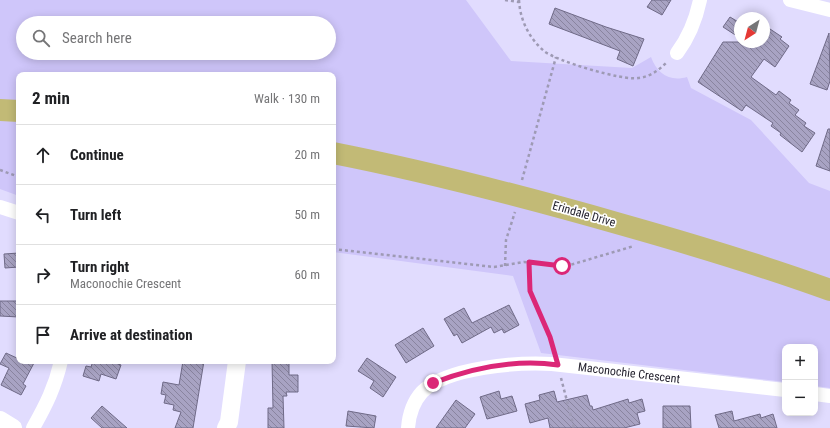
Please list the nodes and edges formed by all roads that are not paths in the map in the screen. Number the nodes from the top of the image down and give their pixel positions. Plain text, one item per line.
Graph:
1 (700, 0) edge
2 (790, 0) edge
3 (830, 10) edge
4 (677, 53) road end
5 (0, 110) edge
6 (16, 111) edge
7 (336, 153) edge
8 (0, 207) edge
9 (16, 212) edge
10 (792, 276) junction
11 (830, 278) edge
12 (830, 290) edge
13 (59, 364) edge
14 (237, 364) edge
15 (782, 390) edge
16 (818, 394) edge
17 (830, 396) edge
18 (0, 420) edge
19 (229, 426) edge
20 (13, 428) edge
21 (33, 428) edge
22 (408, 428) edge

1 - 4 street
2 - 3 street
5 - 6 main road
7 - 10 main road, Erindale Drive
8 - 9 street
10 - 11 main road
10 - 12 main road, Erindale Drive
13 - 21 street
14 - 19 street
15 - 22 street, Maconochie Crescent
16 - 17 street
18 - 20 street

